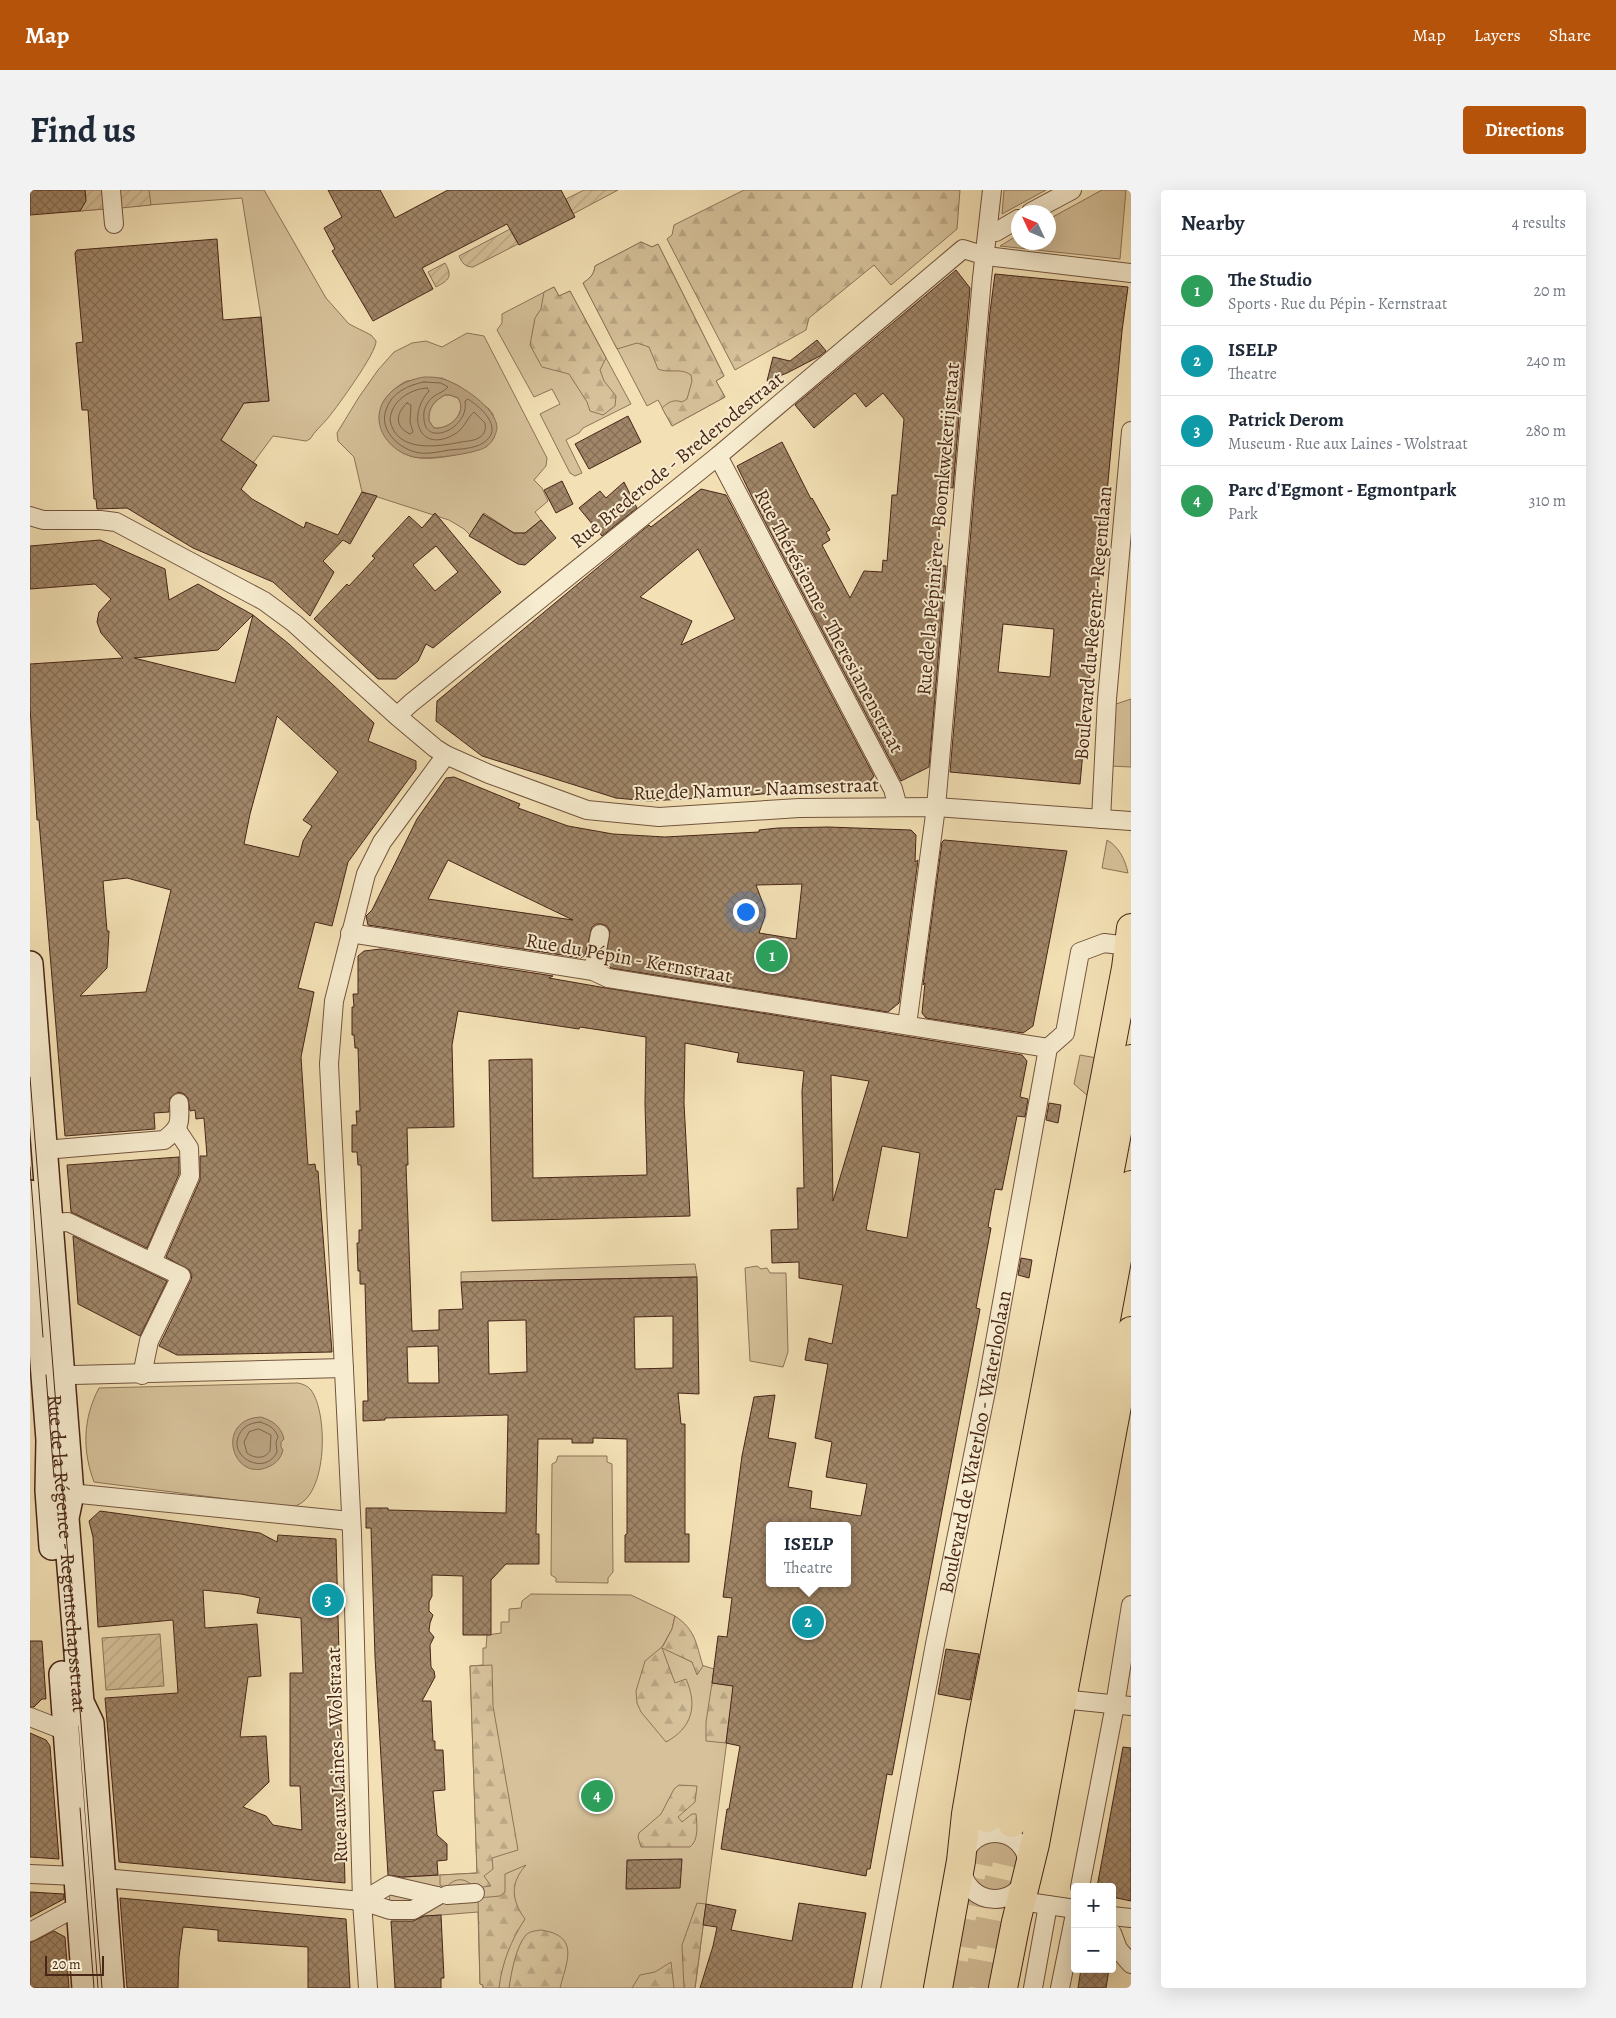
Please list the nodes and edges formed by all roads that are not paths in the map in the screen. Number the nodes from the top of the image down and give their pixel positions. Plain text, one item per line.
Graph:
1 (111, 190) edge
2 (992, 190) edge
3 (1072, 190) edge
4 (1044, 205) edge
5 (1011, 223) edge
6 (114, 224) dead end
7 (988, 232) junction
8 (986, 256) junction
9 (1131, 273) edge
10 (1131, 431) edge
11 (718, 456) junction
12 (30, 516) edge
13 (397, 716) junction
14 (446, 755) junction
15 (898, 807) junction
16 (936, 807) junction
17 (1101, 819) junction
18 (1131, 821) edge
19 (350, 933) junction
20 (600, 934) dead end
21 (1130, 937) edge
22 (30, 964) edge
23 (592, 971) junction
24 (907, 1025) junction
25 (1048, 1048) junction
26 (1131, 1059) edge
27 (179, 1102) dead end
28 (36, 1116) edge
29 (177, 1130) junction
30 (44, 1150) junction
31 (1131, 1184) edge
32 (30, 1193) edge
33 (50, 1223) junction
34 (1074, 1240) junction
35 (1131, 1247) edge
36 (152, 1262) junction
37 (1131, 1331) edge
38 (1092, 1334) junction
39 (344, 1368) junction
40 (142, 1374) junction
41 (53, 1378) junction
42 (1037, 1434) junction
43 (48, 1435) edge
44 (50, 1490) edge
45 (350, 1521) junction
46 (1131, 1606) edge
47 (1062, 1699) junction
48 (1123, 1706) edge
49 (30, 1717) edge
50 (66, 1731) junction
51 (999, 1820) tunnel mouth
52 (961, 1861) junction
53 (1028, 1872) junction
54 (30, 1874) edge
55 (76, 1876) junction
56 (103, 1878) junction
57 (1081, 1883) edge
58 (475, 1893) dead end
59 (446, 1895) dead end
60 (1021, 1901) junction
61 (362, 1902) junction
62 (1048, 1905) junction
63 (79, 1908) junction
64 (1071, 1908) edge
65 (1116, 1916) edge
66 (1131, 1918) edge
67 (1072, 1928) edge
68 (30, 1932) edge
69 (1116, 1944) edge
70 (1131, 1964) edge
71 (85, 1988) edge
72 (111, 1988) edge
73 (368, 1988) edge
74 (871, 1988) edge
75 (938, 1988) edge
76 (1003, 1988) edge
77 (1033, 1988) edge
78 (1060, 1988) edge

1 - 6 street
2 - 7 street, Rue de la Pépinière - Boomkwekerijstraat
3 - 4 street
5 - 7 street
7 - 8 street, Rue de la Pépinière - Boomkwekerijstraat
8 - 9 street
8 - 11 street, Rue Brederode - Brederodestraat
8 - 16 street, Rue de la Pépinière - Boomkwekerijstraat
10 - 17 street, Boulevard du Régent - Regentlaan
11 - 13 street, Rue Brederode - Brederodestraat
11 - 15 street, Rue Thérésienne - Theresianenstraat
12 - 13 street, Rue de Namur - Naamsestraat
13 - 14 street, Rue de Namur - Naamsestraat
14 - 15 street, Rue de Namur - Naamsestraat
14 - 19 street, Rue aux Laines - Wolstraat
15 - 16 street, Rue de Namur - Naamsestraat
16 - 17 street, Rue de Namur - Naamsestraat
16 - 24 street, Rue de la Pépinière - Boomkwekerijstraat
17 - 18 street, Rue de Namur - Naamsestraat
19 - 23 street, Rue du Pépin - Kernstraat
19 - 39 street, Rue aux Laines - Wolstraat
20 - 23 street
21 - 25 street
21 - 34 main road
22 - 28 street, Rue de la Régence - Regentschapsstraat
23 - 24 street, Rue du Pépin - Kernstraat
24 - 25 street, Rue du Pépin - Kernstraat
25 - 74 street, Boulevard de Waterloo - Waterloolaan
26 - 38 main road
27 - 29 street
28 - 30 street, Rue de la Régence - Regentschapsstraat
29 - 30 street
29 - 36 street
30 - 33 street, Rue de la Régence - Regentschapsstraat
31 - 38 main road
32 - 41 street, Rue de la Régence - Regentschapsstraat
33 - 36 street
33 - 41 street, Rue de la Régence - Regentschapsstraat
34 - 38 main road
34 - 42 main road
35 - 38 main road
36 - 40 street
37 - 47 main road
38 - 42 main road
38 - 51 main road
39 - 40 street
39 - 45 street, Rue aux Laines - Wolstraat
40 - 41 street
41 - 43 street, Rue de la Régence - Regentschapsstraat
42 - 52 main road
43 - 44 street, Rue de la Régence - Regentschapsstraat
44 - 45 street
44 - 50 street, Rue de la Régence - Regentschapsstraat
44 - 56 street, Rue de la Régence - Regentschapsstraat
45 - 61 street, Rue aux Laines - Wolstraat
46 - 48 street
47 - 48 street
47 - 53 main road
48 - 57 street
49 - 50 street
50 - 55 street, Rue de la Régence - Regentschapsstraat
52 - 53 street
52 - 53 street
52 - 75 main road
53 - 60 main road
54 - 55 street
55 - 63 street, Rue de la Régence - Regentschapsstraat
56 - 61 street
56 - 72 street, Rue de la Régence - Regentschapsstraat
58 - 59 street
60 - 62 street
60 - 76 main road
61 - 73 street, Rue aux Laines - Wolstraat
62 - 64 street
62 - 77 street
63 - 68 street
63 - 71 street, Rue de la Régence - Regentschapsstraat
65 - 66 street
67 - 78 street
69 - 70 street

